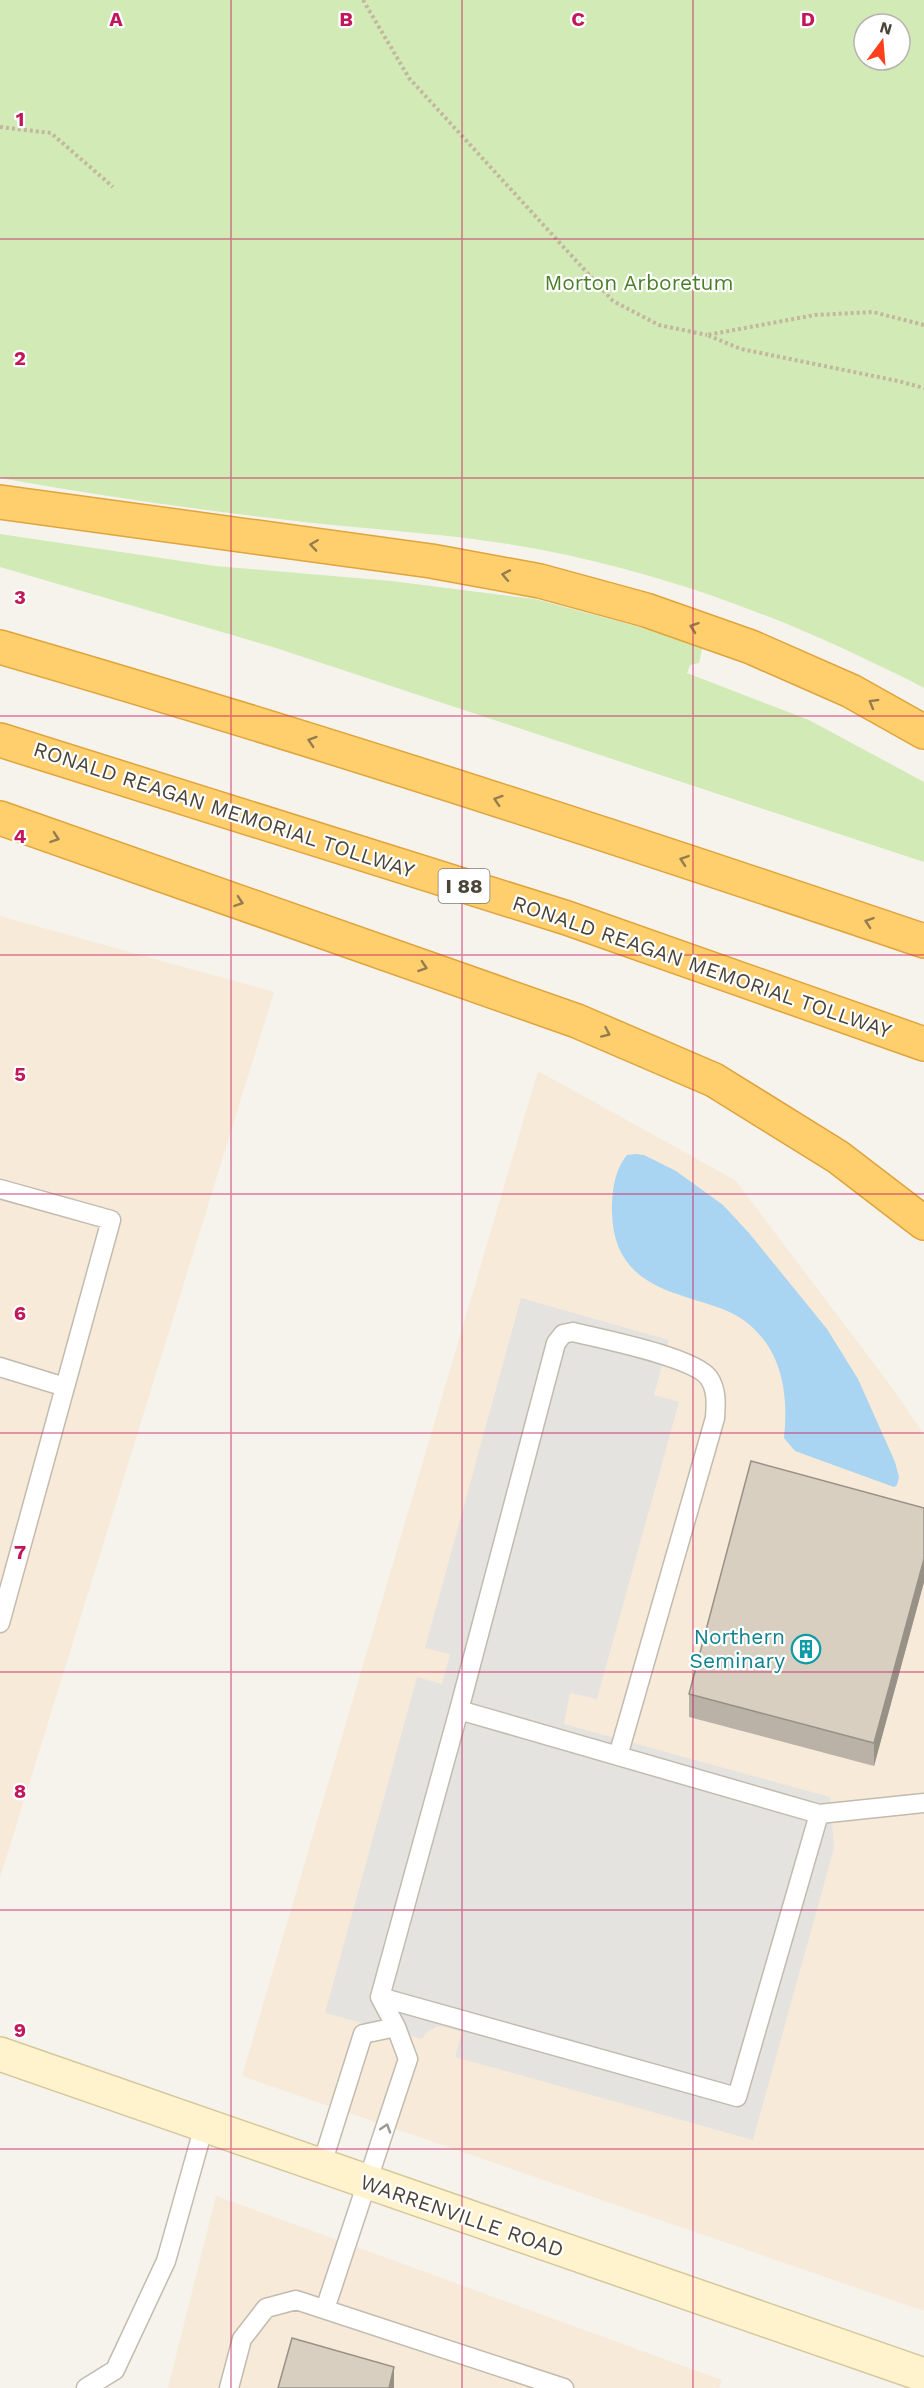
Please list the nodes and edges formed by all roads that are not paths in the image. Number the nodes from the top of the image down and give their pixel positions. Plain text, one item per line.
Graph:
1 (0, 502) edge
2 (0, 647) edge
3 (924, 732) edge
4 (0, 740) edge
5 (0, 818) edge
6 (924, 941) edge
7 (924, 1044) edge
8 (0, 1189) edge
9 (924, 1223) edge
10 (0, 1367) edge
11 (65, 1387) junction
12 (0, 1623) edge
13 (459, 1710) junction
14 (618, 1756) junction
15 (924, 1803) edge
16 (819, 1814) junction
17 (380, 1997) junction
18 (396, 2027) junction
19 (0, 2054) edge
20 (204, 2126) junction
21 (321, 2167) junction
22 (369, 2183) junction
23 (325, 2309) junction
24 (924, 2375) edge
25 (86, 2388) edge
26 (229, 2388) edge
27 (564, 2388) edge

3 -> 1 highway
6 -> 2 highway
4 - 7 highway, RONALD REAGAN MEMORIAL TOLLWAY / I 88
5 -> 9 highway
8 - 11 lane
10 - 11 lane
11 - 12 lane
13 - 14 lane
13 - 14 lane
13 - 17 lane
14 - 16 lane
15 - 16 lane
16 - 17 lane
17 - 18 lane
18 - 21 lane
22 -> 18 lane
19 - 20 main road, WARRENVILLE ROAD
20 - 21 main road, WARRENVILLE ROAD
20 - 25 lane
21 - 22 main road, WARRENVILLE ROAD
22 - 23 lane
22 - 24 main road, WARRENVILLE ROAD
23 - 26 lane
23 - 27 lane

